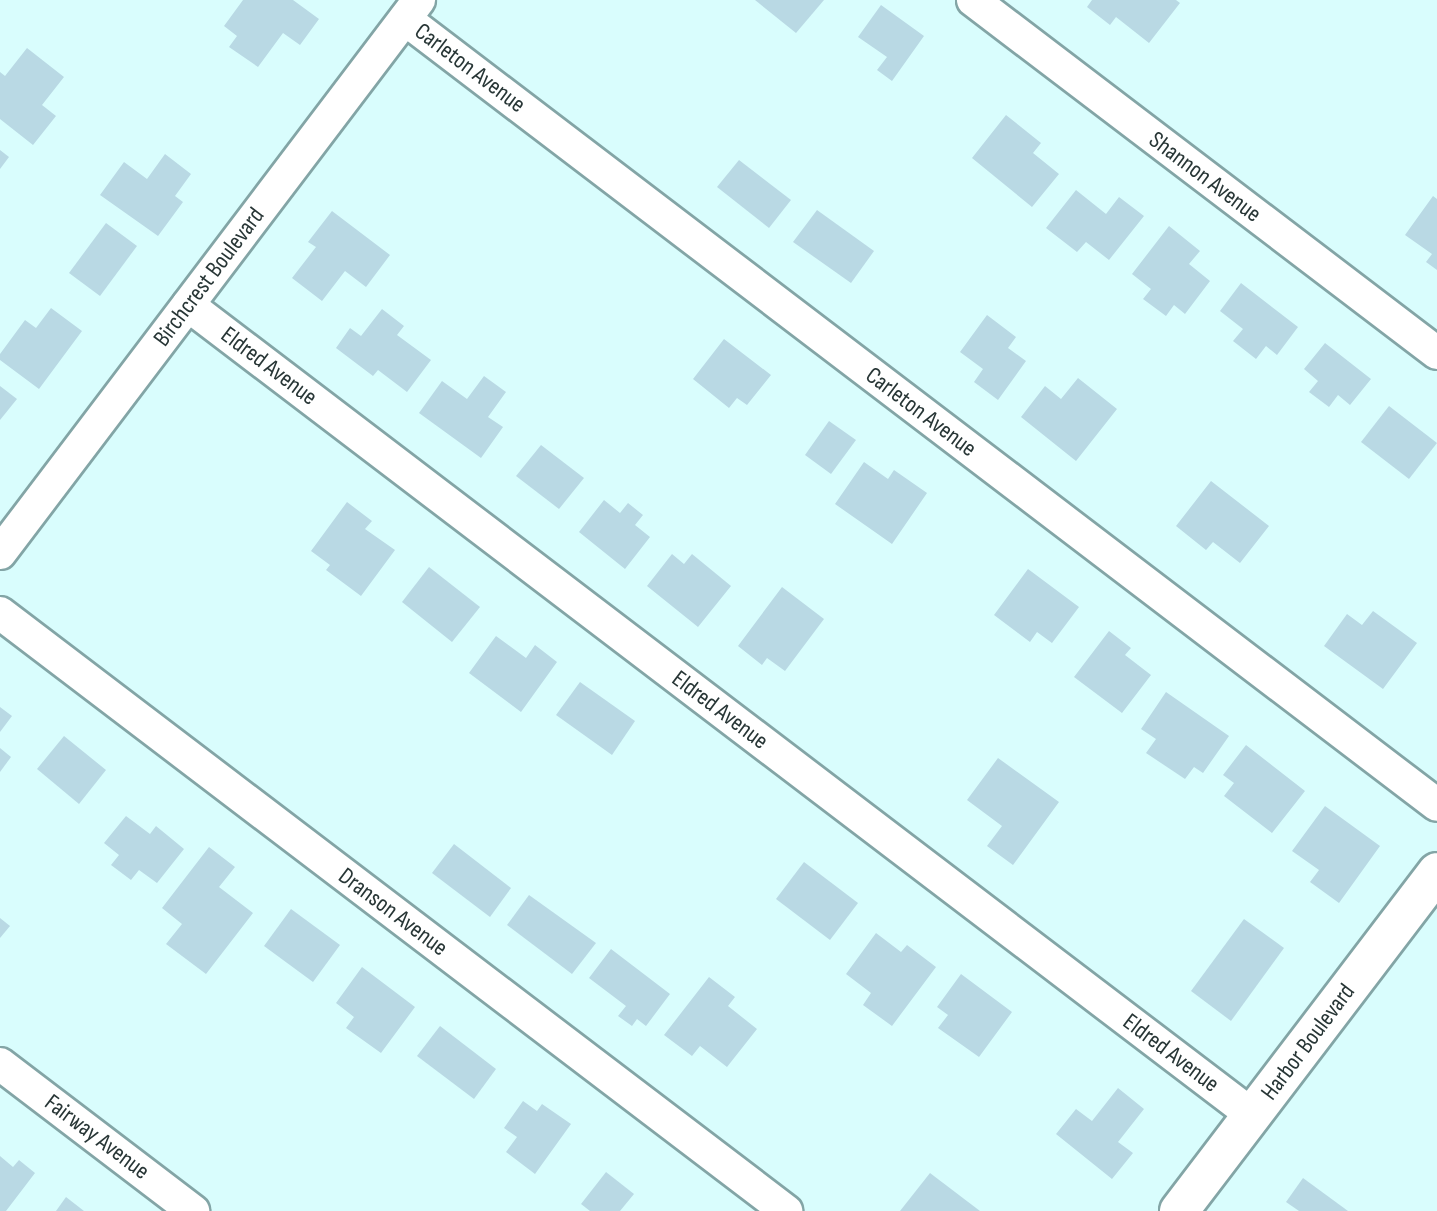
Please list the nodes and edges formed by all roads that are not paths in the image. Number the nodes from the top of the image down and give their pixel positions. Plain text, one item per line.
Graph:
1 (973, 0) edge
2 (412, 9) edge
3 (188, 305) junction
4 (1437, 353) edge
5 (0, 553) edge
6 (0, 613) edge
7 (1437, 805) edge
8 (1437, 872) edge
9 (0, 1064) edge
10 (1252, 1115) junction
11 (193, 1211) edge
12 (786, 1211) edge
13 (1179, 1211) edge

1 - 4 street, Shannon Avenue
2 - 3 street, Birchcrest Boulevard
2 - 7 street, Carleton Avenue
3 - 5 street, Birchcrest Boulevard
3 - 10 street, Eldred Avenue
6 - 12 street, Dranson Avenue
8 - 10 street, Harbor Boulevard
9 - 11 street, Fairway Avenue
10 - 13 street, Harbor Boulevard

